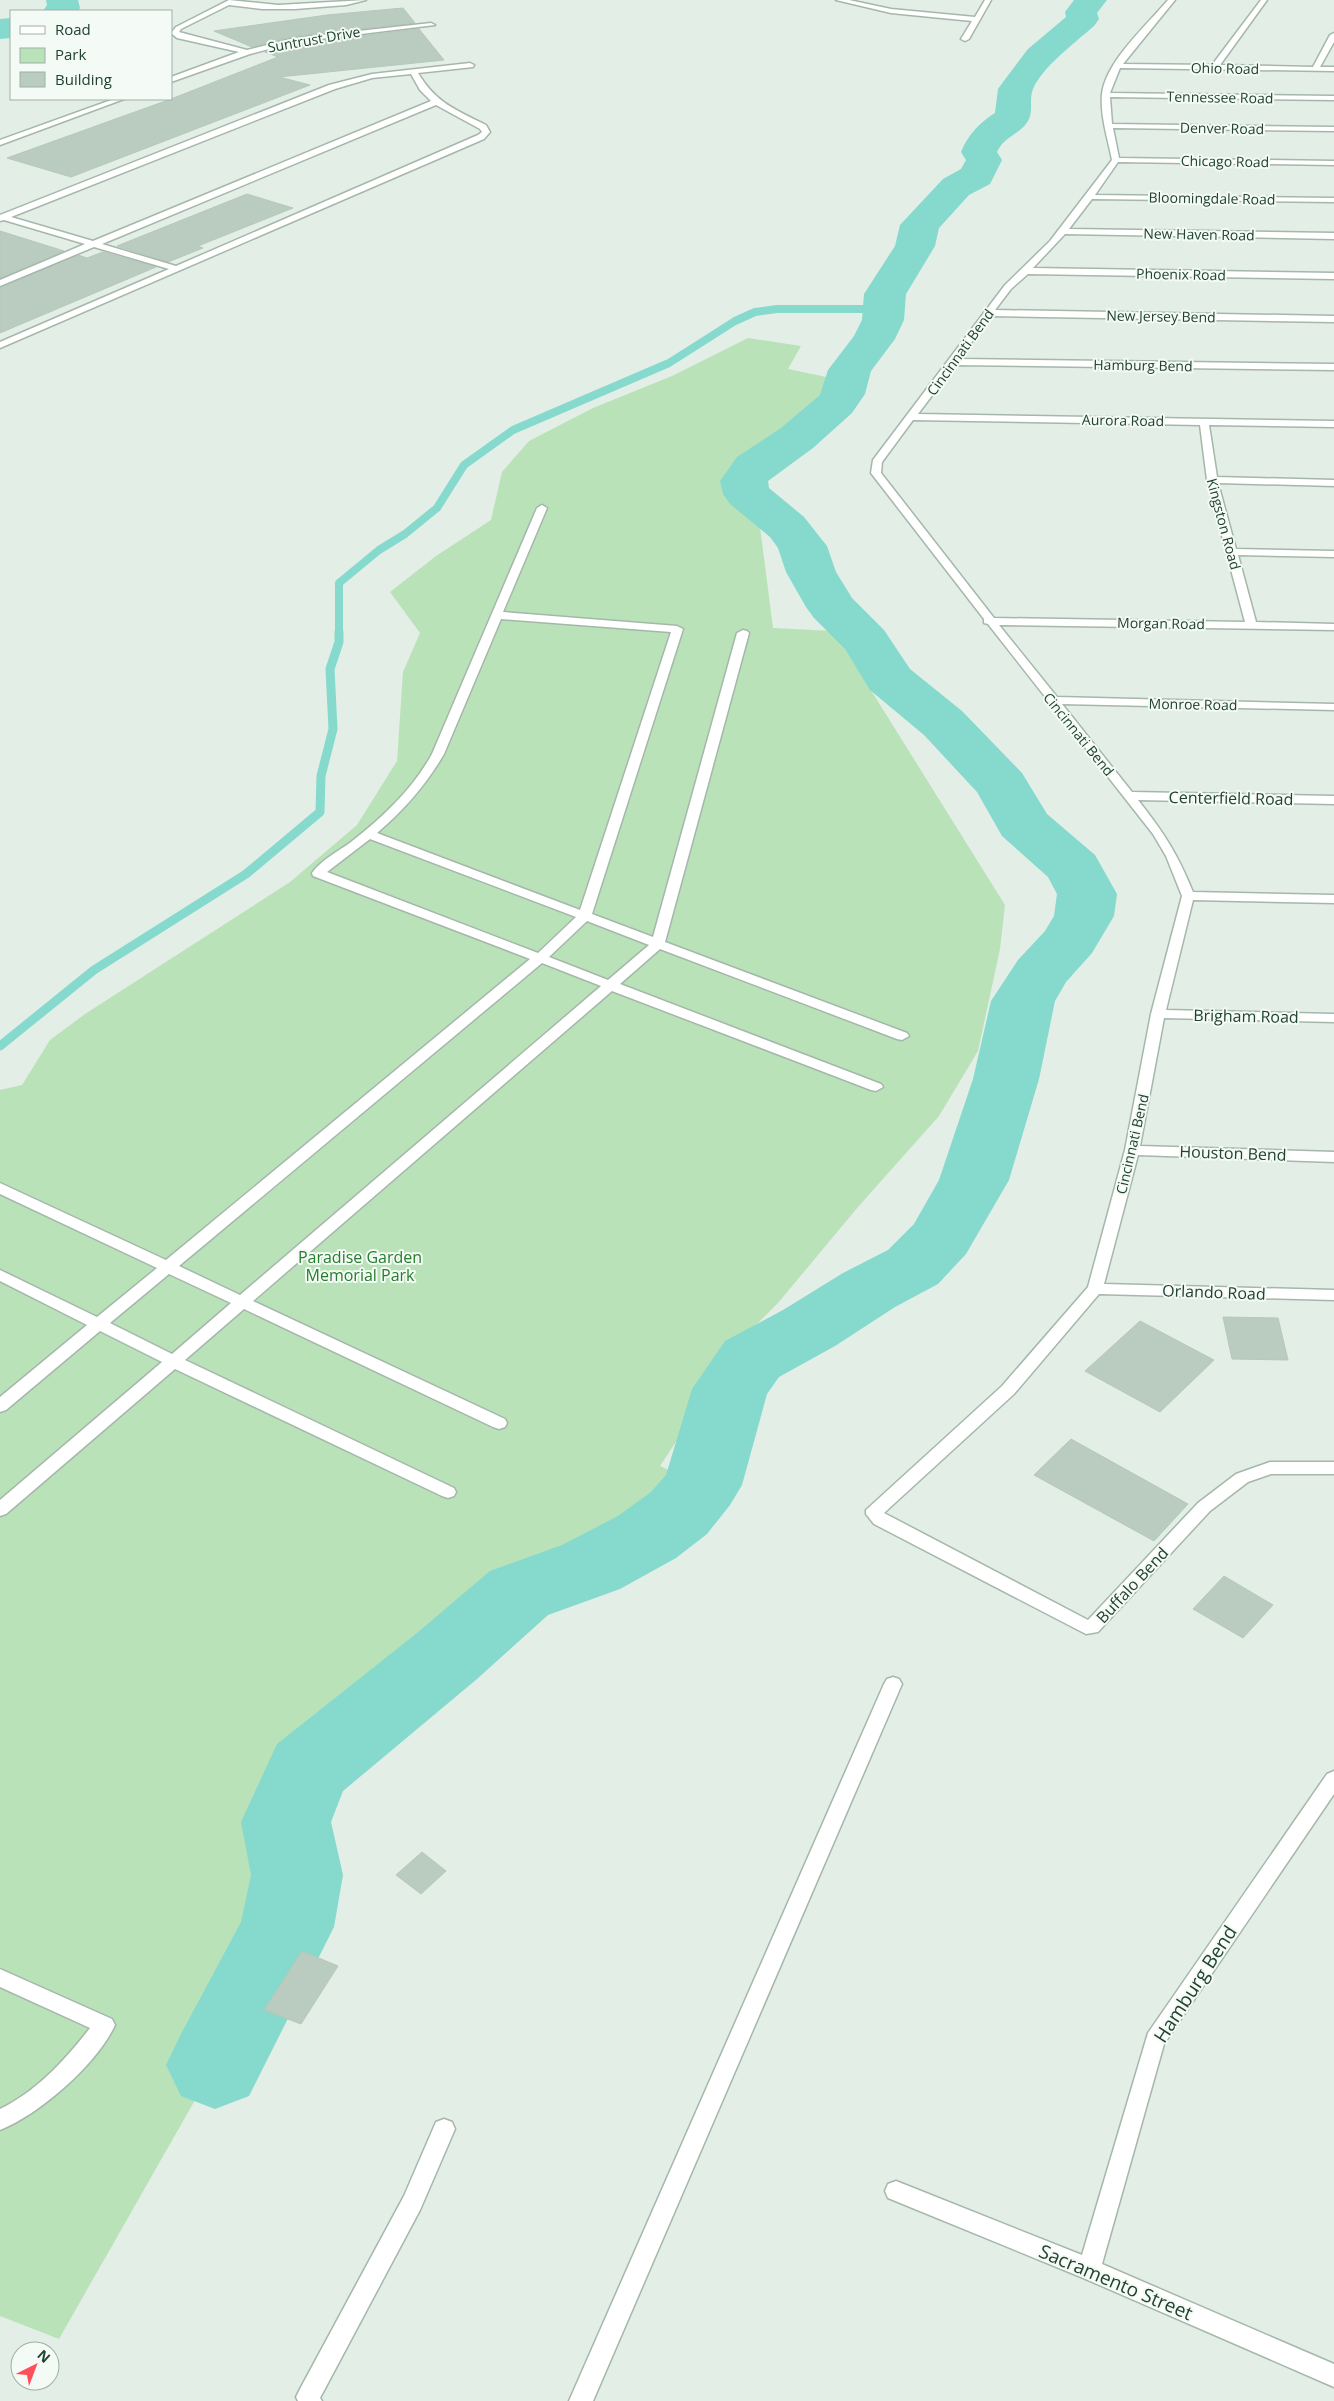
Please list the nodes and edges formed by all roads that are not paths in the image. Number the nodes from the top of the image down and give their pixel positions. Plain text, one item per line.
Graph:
1 (363, 0) edge
2 (839, 0) edge
3 (988, 0) edge
4 (1172, 0) edge
5 (1264, 0) edge
6 (231, 2) edge
7 (977, 19) junction
8 (431, 24) dead end
9 (965, 39) dead end
10 (1333, 39) edge
11 (247, 52) junction
12 (470, 65) dead end
13 (1116, 66) junction
14 (1214, 68) junction
15 (1316, 68) junction
16 (1334, 69) edge
17 (413, 71) junction
18 (172, 80) edge
19 (1106, 95) junction
20 (1334, 98) edge
21 (117, 100) edge
22 (436, 102) junction
23 (1110, 126) junction
24 (1334, 129) edge
25 (0, 143) edge
26 (1116, 160) junction
27 (1334, 163) edge
28 (1091, 197) junction
29 (1334, 200) edge
30 (1, 218) edge
31 (1065, 231) junction
32 (1334, 236) edge
33 (95, 244) junction
34 (178, 268) junction
35 (1027, 271) junction
36 (1334, 276) edge
37 (0, 284) edge
38 (988, 313) junction
39 (1334, 319) edge
40 (0, 344) edge
41 (951, 362) junction
42 (1334, 367) edge
43 (913, 417) junction
44 (1204, 422) junction
45 (1334, 424) edge
46 (1212, 480) junction
47 (1334, 483) edge
48 (542, 508) dead end
49 (1231, 552) junction
50 (1334, 554) edge
51 (497, 615) junction
52 (988, 620) junction
53 (1251, 625) junction
54 (1334, 627) edge
55 (743, 633) dead end
56 (1052, 700) junction
57 (1334, 707) edge
58 (1128, 796) junction
59 (1334, 800) edge
60 (367, 834) junction
61 (1188, 896) junction
62 (1334, 899) edge
63 (585, 916) junction
64 (658, 944) junction
65 (540, 958) junction
66 (610, 985) junction
67 (1158, 1014) junction
68 (1334, 1018) edge
69 (902, 1036) dead end
70 (876, 1087) dead end
71 (1132, 1150) junction
72 (1334, 1157) edge
73 (0, 1188) edge
74 (167, 1267) junction
75 (0, 1274) edge
76 (1095, 1289) junction
77 (1334, 1295) edge
78 (242, 1302) junction
79 (98, 1324) junction
80 (173, 1361) junction
81 (0, 1406) edge
82 (499, 1423) dead end
83 (1334, 1468) edge
84 (448, 1492) dead end
85 (0, 1510) edge
86 (875, 1510) joint
87 (893, 1684) dead end
88 (1334, 1779) edge
89 (0, 1978) edge
90 (0, 2120) edge
91 (444, 2130) dead end
92 (896, 2191) dead end
93 (1089, 2269) junction
94 (1334, 2376) edge
95 (310, 2401) edge
96 (581, 2401) edge

1 - 6 street
2 - 7 street
3 - 7 street
4 - 13 street
5 - 14 street
6 - 11 street
7 - 9 street
8 - 11 street, Suntrust Drive
10 - 15 street
11 - 18 street, Suntrust Drive
12 - 17 street
13 - 14 street, Ohio Road
13 - 19 street
14 - 15 street, Ohio Road
15 - 16 street, Ohio Road
17 - 22 street
17 - 30 street
19 - 20 street, Tennessee Road
19 - 23 street
21 - 25 street
22 - 33 street
22 - 34 street
23 - 24 street, Denver Road
23 - 26 street
26 - 27 street, Chicago Road
26 - 28 street, Cincinnati Bend
28 - 29 street, Bloomingdale Road
28 - 31 street, Cincinnati Bend
30 - 33 street
31 - 32 street, New Haven Road
31 - 35 street, Cincinnati Bend
33 - 34 street
33 - 37 street
34 - 40 street
35 - 36 street, Phoenix Road
35 - 38 street, Cincinnati Bend
38 - 39 street, New Jersey Bend
38 - 41 street, Cincinnati Bend
41 - 42 street, Hamburg Bend
41 - 43 street, Cincinnati Bend
43 - 44 street, Aurora Road
43 - 52 street, Cincinnati Bend
44 - 45 street, Aurora Road
44 - 46 street, Kingston Road
46 - 47 street
46 - 49 street, Kingston Road
48 - 51 street
49 - 50 street
49 - 53 street, Kingston Road
51 - 60 street
51 - 63 street
52 - 53 street, Morgan Road
52 - 56 street, Cincinnati Bend
53 - 54 street, Morgan Road
55 - 64 street
56 - 57 street, Monroe Road
56 - 58 street, Cincinnati Bend
58 - 59 street, Centerfield Road
58 - 61 street, Cincinnati Bend
60 - 63 street
60 - 65 street
61 - 62 street
61 - 67 street, Cincinnati Bend
63 - 64 street
63 - 65 street
64 - 66 street
64 - 69 street
65 - 66 street
65 - 74 street
66 - 70 street
66 - 78 street
67 - 68 street, Brigham Road
67 - 71 street, Cincinnati Bend
71 - 72 street, Houston Bend
71 - 76 street, Cincinnati Bend
73 - 74 street
74 - 78 street
74 - 79 street
75 - 79 street
76 - 77 street, Orlando Road
76 - 86 street, Cincinnati Bend
78 - 80 street
78 - 82 street
79 - 80 street
79 - 81 street
80 - 84 street
80 - 85 street
83 - 86 street, Buffalo Bend
87 - 96 street
88 - 93 street, Hamburg Bend
89 - 90 street
91 - 95 street
92 - 93 street, Sacramento Street
93 - 94 street, Sacramento Street

